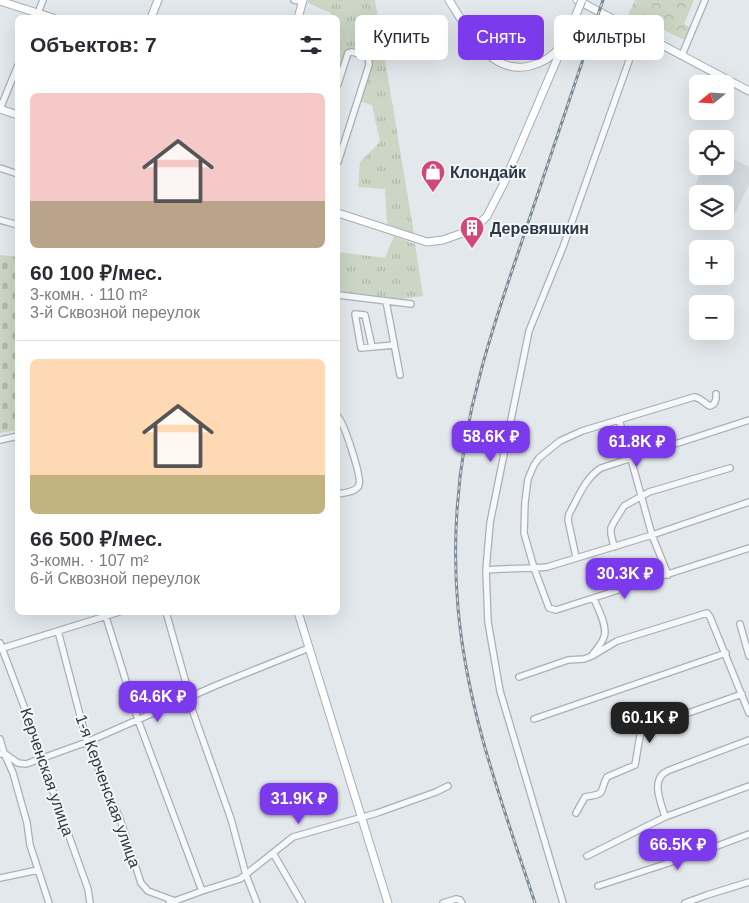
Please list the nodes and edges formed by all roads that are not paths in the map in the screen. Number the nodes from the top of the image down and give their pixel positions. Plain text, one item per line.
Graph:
1 (43, 0) edge
2 (158, 0) edge
3 (294, 0) edge
4 (449, 0) edge
5 (577, 0) edge
6 (582, 0) edge
7 (704, 0) edge
8 (0, 1) edge
9 (303, 1) edge
10 (37, 15) edge
11 (152, 15) edge
12 (299, 15) edge
13 (576, 15) edge
14 (605, 15) edge
15 (664, 46) edge
16 (554, 54) edge
17 (682, 55) junction
18 (556, 60) edge
19 (628, 60) edge
20 (15, 72) edge
21 (340, 78) edge
22 (749, 91) edge
23 (0, 109) edge
24 (15, 114) edge
25 (340, 156) edge
26 (0, 168) edge
27 (15, 173) edge
28 (340, 214) edge
29 (0, 220) edge
30 (15, 224) edge
31 (340, 295) edge
32 (386, 301) junction
33 (411, 304) dead end
34 (394, 345) junction
35 (372, 347) junction
36 (400, 375) dead end
37 (716, 394) dead end
38 (340, 420) edge
39 (619, 420) junction
40 (749, 420) edge
41 (15, 437) edge
42 (0, 440) edge
43 (631, 459) junction
44 (730, 468) dead end
45 (340, 493) edge
46 (642, 497) junction
47 (749, 502) edge
48 (652, 534) junction
49 (614, 547) junction
50 (749, 548) edge
51 (576, 558) junction
52 (534, 568) junction
53 (486, 570) junction
54 (668, 575) junction
55 (594, 599) junction
56 (111, 615) edge
57 (167, 615) edge
58 (299, 615) edge
59 (106, 617) junction
60 (740, 624) dead end
61 (58, 631) junction
62 (1, 647) edge
63 (309, 648) junction
64 (726, 653) junction
65 (592, 656) junction
66 (749, 656) edge
67 (519, 677) dead end
68 (742, 694) junction
69 (188, 698) junction
70 (749, 713) edge
71 (534, 719) dead end
72 (138, 720) junction
73 (0, 739) edge
74 (749, 740) edge
75 (88, 742) junction
76 (2, 753) edge
77 (41, 758) junction
78 (448, 786) dead end
79 (749, 786) edge
80 (576, 812) dead end
81 (665, 817) junction
82 (362, 818) junction
83 (749, 834) edge
84 (272, 854) junction
85 (587, 856) dead end
86 (38, 870) junction
87 (246, 875) junction
88 (0, 878) edge
89 (749, 882) edge
90 (598, 886) dead end
91 (202, 890) junction
92 (172, 902) edge
93 (49, 903) edge
94 (90, 903) edge
95 (257, 903) edge
96 (302, 903) edge
97 (388, 903) edge
98 (443, 903) edge
99 (462, 903) edge
100 (563, 903) edge
101 (685, 903) edge

1 - 10 street
2 - 11 main road
3 - 9 street
4 - 16 main road
5 - 14 main road
6 - 13 main road, bridge
7 - 17 street
8 - 10 main road
9 - 12 main road
15 - 17 main road
17 - 22 main road
18 - 28 main road
19 - 53 street
20 - 23 street
21 - 25 street
23 - 24 main road
26 - 27 street
29 - 30 street
31 - 32 street
32 - 33 street
32 - 34 street
34 - 35 street
34 - 36 street
35 - 35 street
37 - 39 street
38 - 45 street
39 - 43 street
39 - 52 street
40 - 43 street
41 - 42 street
43 - 46 street
43 - 51 street
44 - 46 street
46 - 48 street
46 - 49 street
47 - 48 street
48 - 49 street
48 - 54 street
49 - 51 street
50 - 54 street
51 - 52 street
52 - 53 street
52 - 55 street
53 - 100 street
54 - 55 street
55 - 65 street
56 - 59 street
57 - 69 street
58 - 63 main road
59 - 61 street
59 - 72 street
60 - 66 street
61 - 62 street
61 - 75 street, 1-я Керченская улица
62 - 77 street, Керченская улица
63 - 69 street
63 - 82 main road
64 - 65 street
64 - 68 street
64 - 71 street
65 - 67 street
68 - 70 street
68 - 80 street
69 - 72 street
69 - 87 street
72 - 75 street
72 - 91 street
73 - 76 street
74 - 81 street
75 - 77 street
75 - 92 street, 1-я Керченская улица
76 - 77 street
76 - 86 street
77 - 94 street, Керченская улица
78 - 82 street
79 - 81 street
81 - 85 street
82 - 84 street
82 - 97 main road
83 - 90 street
84 - 87 street
84 - 96 street
86 - 88 street
86 - 93 street
87 - 91 street
87 - 95 street
89 - 101 street
91 - 92 street
98 - 99 street

